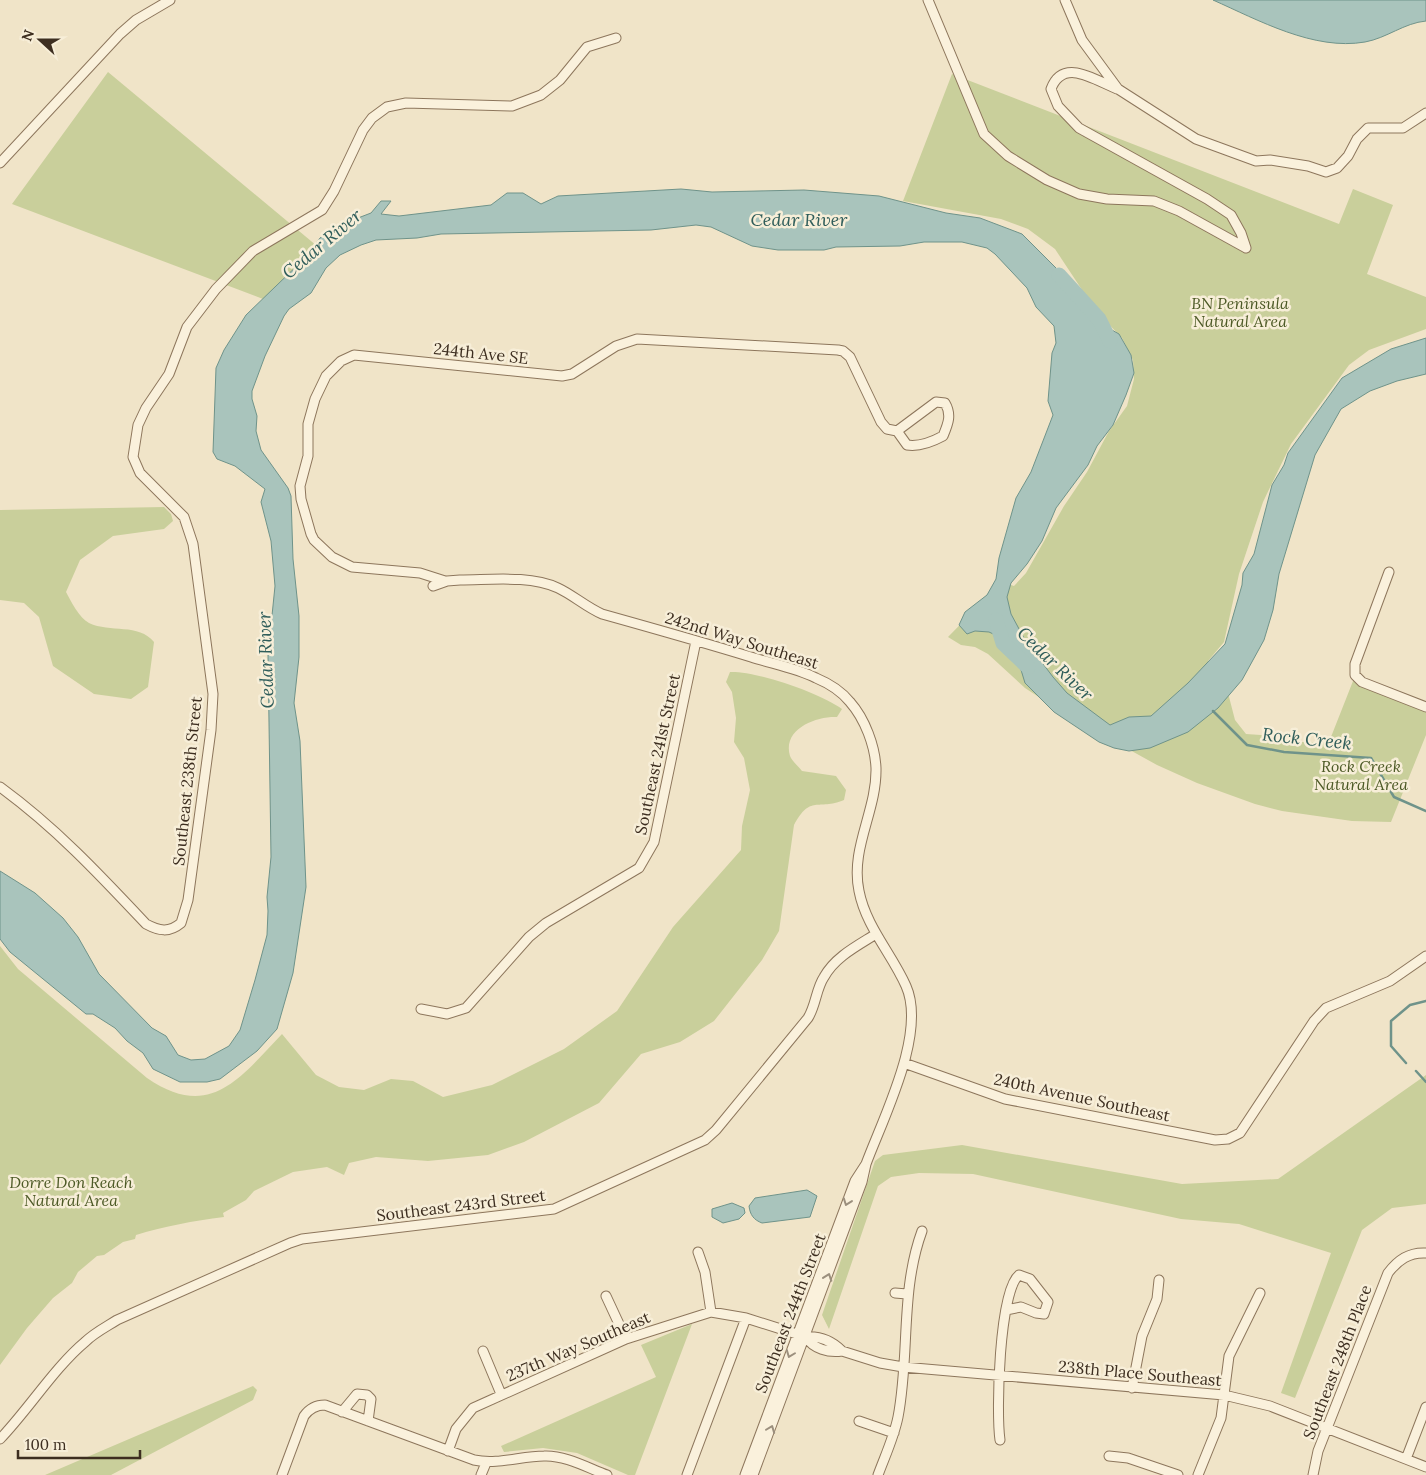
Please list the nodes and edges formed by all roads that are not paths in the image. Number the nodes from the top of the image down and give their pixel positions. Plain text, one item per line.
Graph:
1 (170, 0) edge
2 (928, 0) edge
3 (1065, 0) edge
4 (616, 38) dead end
5 (1118, 89) junction
6 (1426, 113) edge
7 (0, 162) edge
8 (897, 431) junction
9 (1389, 572) dead end
10 (445, 581) junction
11 (433, 586) dead end
12 (696, 640) junction
13 (1426, 707) edge
14 (0, 787) edge
15 (876, 934) junction
16 (1426, 956) edge
17 (909, 997) joint
18 (421, 1009) dead end
19 (904, 1063) junction
20 (922, 1231) dead end
21 (698, 1252) dead end
22 (1426, 1253) edge
23 (1159, 1280) dead end
24 (895, 1293) dead end
25 (1260, 1293) dead end
26 (907, 1294) junction
27 (606, 1296) dead end
28 (1006, 1310) junction
29 (711, 1312) junction
30 (746, 1318) junction
31 (802, 1336) junction
32 (626, 1339) junction
33 (482, 1351) dead end
34 (904, 1367) junction
35 (999, 1375) junction
36 (1132, 1388) junction
37 (501, 1394) junction
38 (1224, 1395) junction
39 (1426, 1406) edge
40 (342, 1412) junction
41 (368, 1421) junction
42 (858, 1422) dead end
43 (1327, 1428) junction
44 (894, 1433) junction
45 (0, 1439) edge
46 (1000, 1440) dead end
47 (448, 1451) junction
48 (1109, 1456) dead end
49 (1406, 1458) junction
50 (486, 1463) junction
51 (1426, 1467) edge
52 (586, 1471) edge
53 (282, 1475) edge
54 (481, 1475) edge
55 (608, 1475) edge
56 (687, 1475) edge
57 (745, 1475) edge
58 (754, 1475) edge
59 (878, 1475) edge
60 (1178, 1475) edge
61 (1198, 1475) edge
62 (1313, 1475) edge

1 - 7 street
2 - 5 street
3 - 5 street
4 - 14 street, Southeast 238th Street
5 - 6 street
8 - 8 street, 244th Ave SE
8 - 10 street, 244th Ave SE
9 - 13 street
10 - 11 street, 242nd Way Southeast
10 - 12 street, 242nd Way Southeast
12 - 15 street, 242nd Way Southeast
12 - 18 street, Southeast 241st Street
15 - 17 street, 242nd Way Southeast
15 - 45 street, Southeast 243rd Street
16 - 19 street, 240th Avenue Southeast
17 - 19 street, Southeast 244th Street
19 - 31 street, Southeast 244th Street
20 - 26 street
21 - 29 street
22 - 43 street, Southeast 248th Place
23 - 36 street
24 - 26 street
25 - 38 street
26 - 34 street
27 - 32 street
28 - 28 street
28 - 35 street
29 - 30 street, 237th Way Southeast
29 - 32 street, 237th Way Southeast
30 - 31 street, 238th Place Southeast
30 - 56 street
31 - 34 street, 238th Place Southeast
31 -> 57 street, Southeast 244th Street
58 -> 31 street, Southeast 244th Street
32 - 37 street, 237th Way Southeast
33 - 37 street
34 - 35 street, 238th Place Southeast
34 - 44 street
35 - 36 street, 238th Place Southeast
35 - 46 street
36 - 38 street, 238th Place Southeast
37 - 47 street, 237th Way Southeast
38 - 43 street, 238th Place Southeast
38 - 61 street
39 - 49 street
40 - 41 street
40 - 41 street
40 - 53 street
41 - 47 street
42 - 44 street
43 - 49 street, 238th Place Southeast
43 - 62 street, Southeast 248th Place
44 - 59 street
47 - 50 street
48 - 60 street
49 - 51 street, 238th Place Southeast
50 - 52 street
50 - 54 street
52 - 55 street

